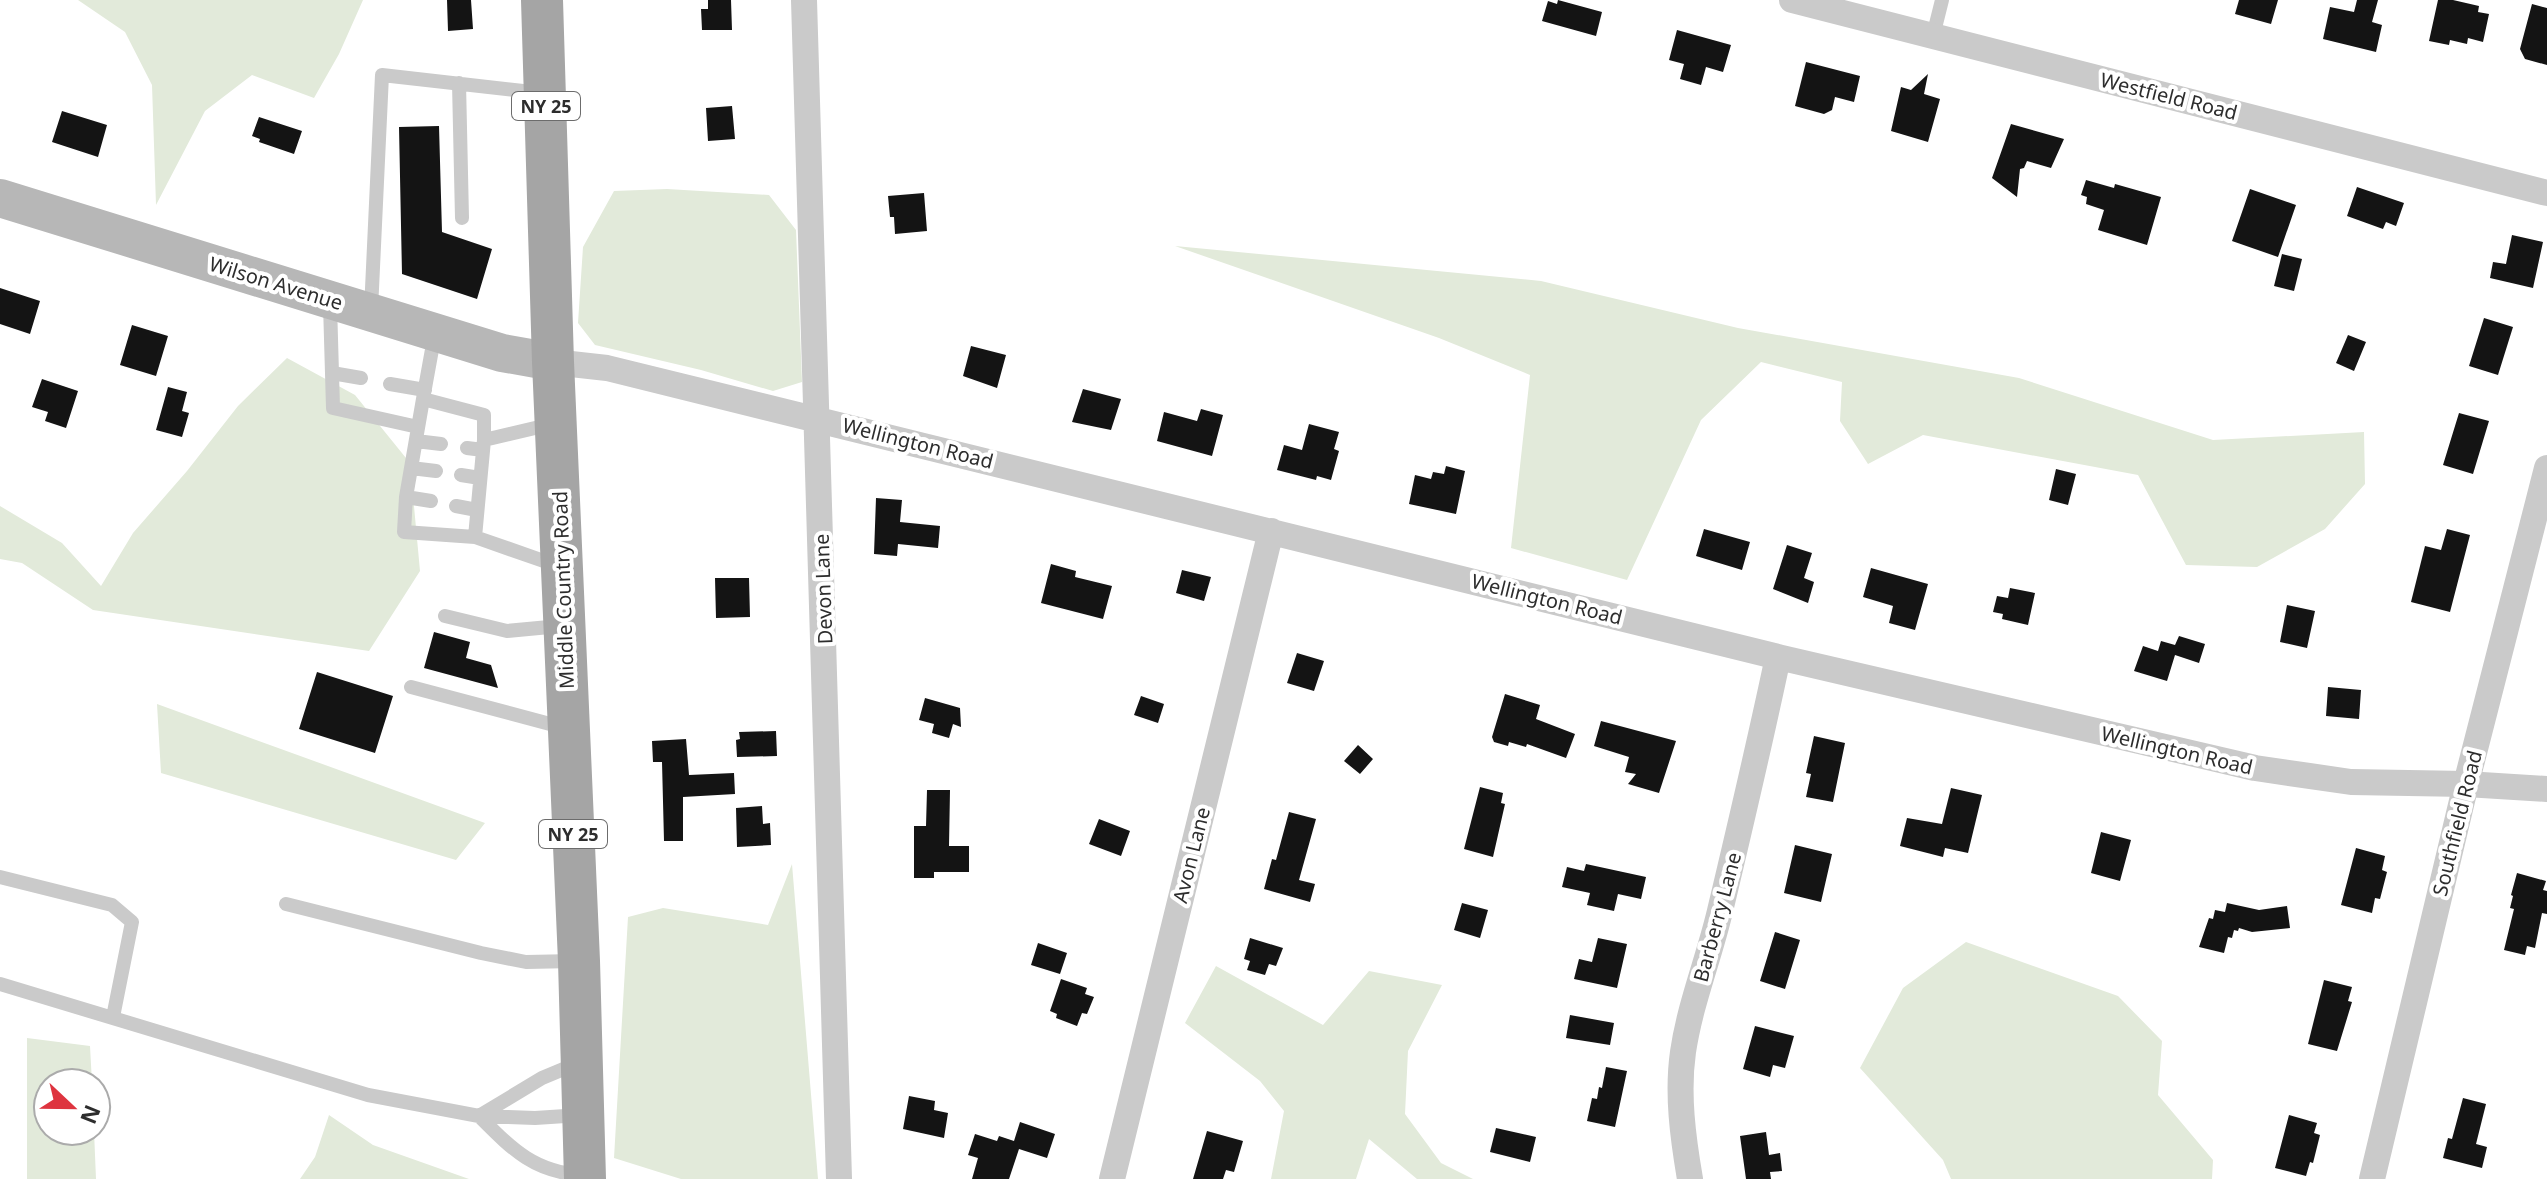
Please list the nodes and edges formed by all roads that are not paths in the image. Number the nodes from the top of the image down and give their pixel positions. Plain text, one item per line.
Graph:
1 (542, 0) edge
2 (804, 0) edge
3 (1792, 0) edge
4 (1942, 0) edge
5 (1933, 36) junction
6 (459, 83) junction
7 (545, 93) junction
8 (2547, 193) edge
9 (0, 198) edge
10 (462, 218) dead end
11 (330, 300) junction
12 (370, 312) junction
13 (435, 332) junction
14 (553, 362) junction
15 (332, 373) junction
16 (361, 378) dead end
17 (390, 384) dead end
18 (424, 394) junction
19 (818, 418) junction
20 (556, 423) junction
21 (417, 434) junction
22 (441, 444) dead end
23 (483, 445) junction
24 (467, 448) dead end
25 (411, 468) junction
26 (2547, 468) edge
27 (436, 471) dead end
28 (461, 475) dead end
29 (480, 478) junction
30 (406, 497) junction
31 (431, 501) dead end
32 (456, 506) dead end
33 (477, 510) junction
34 (1271, 531) junction
35 (475, 537) junction
36 (562, 567) junction
37 (445, 616) dead end
38 (565, 626) junction
39 (1778, 657) junction
40 (411, 687) dead end
41 (569, 729) junction
42 (2466, 784) junction
43 (2547, 789) edge
44 (0, 877) edge
45 (286, 904) dead end
46 (579, 961) junction
47 (0, 984) edge
48 (113, 1017) junction
49 (582, 1061) junction
50 (583, 1114) junction
51 (479, 1116) junction
52 (590, 1178) edge
53 (839, 1179) edge
54 (1112, 1179) edge
55 (1690, 1179) edge
56 (2372, 1179) edge

1 - 7 main road, Middle Country Road / NY 25
2 - 19 street, Devon Lane
3 - 5 street, Westfield Road
4 - 5 lane
5 - 8 street, Westfield Road
6 - 7 lane
6 - 10 lane
6 - 12 lane
7 - 14 main road, Middle Country Road / NY 25
9 - 11 street, Wilson Avenue
11 - 12 street, Wilson Avenue
11 - 15 lane
12 - 13 street, Wilson Avenue
13 - 14 street, Wilson Avenue
13 - 18 lane
14 - 19 street, Wellington Road
14 - 20 main road, Middle Country Road / NY 25
15 - 16 lane
15 - 21 lane
17 - 18 lane
18 - 21 lane
18 - 23 lane
19 - 34 street, Wellington Road
19 - 53 street, Devon Lane
20 - 23 lane
20 - 36 main road, Middle Country Road / NY 25
21 - 22 lane
21 - 25 lane
23 - 24 lane
23 - 29 lane
25 - 27 lane
25 - 30 lane
26 - 42 street, Southfield Road
28 - 29 lane
29 - 33 lane
30 - 31 lane
30 - 35 lane
32 - 33 lane
33 - 35 lane
34 - 39 street, Wellington Road
34 - 54 street, Avon Lane
35 - 36 lane
36 - 38 main road, Middle Country Road / NY 25
37 - 38 lane
38 - 41 main road, Middle Country Road / NY 25
39 - 42 street, Wellington Road
39 - 55 street, Barberry Lane
40 - 41 lane
41 - 46 main road, Middle Country Road / NY 25
42 - 43 street, Wellington Road
42 - 56 street, Southfield Road
44 - 48 lane
45 - 46 lane
46 - 49 main road, Middle Country Road / NY 25
47 - 48 lane
48 - 51 lane
49 - 50 main road, Middle Country Road / NY 25
49 - 51 lane
50 - 51 lane
50 - 52 main road, Middle Country Road / NY 25
51 - 52 lane

